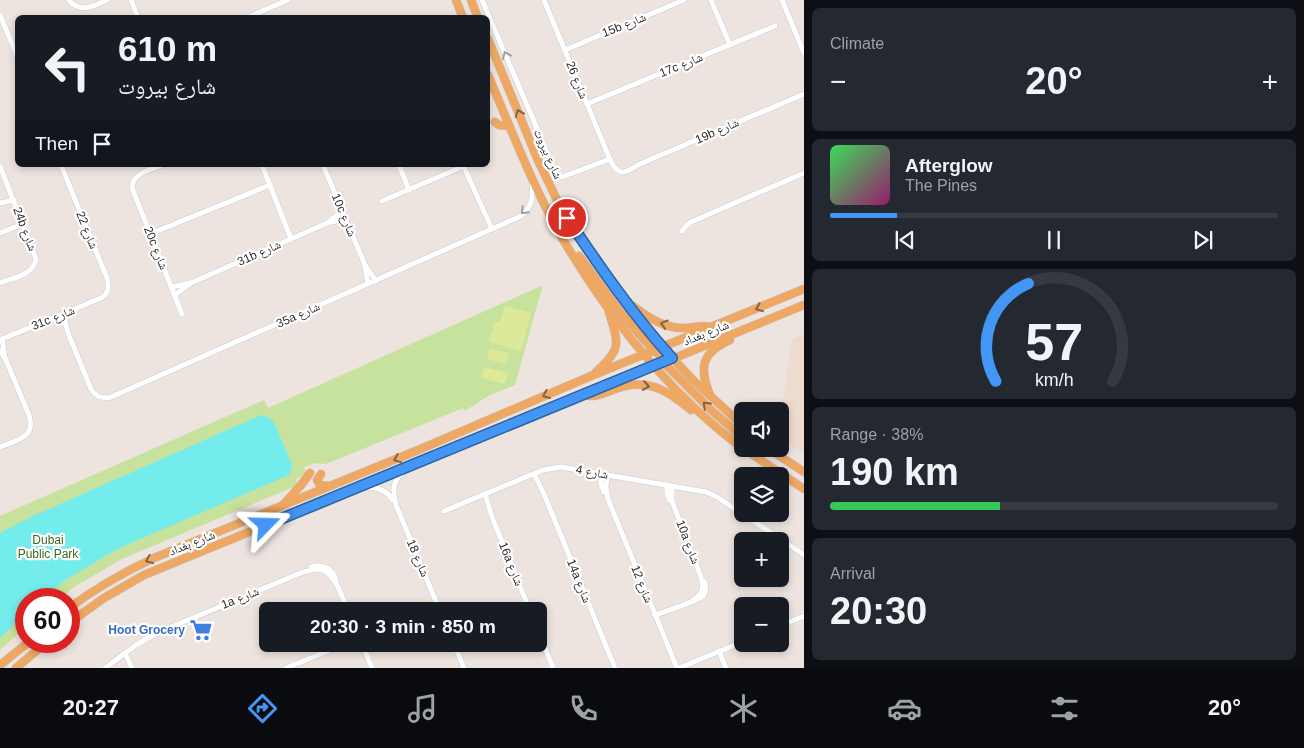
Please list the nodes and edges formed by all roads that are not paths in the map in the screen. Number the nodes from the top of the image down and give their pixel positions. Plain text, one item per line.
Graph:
1 (68, 0) edge
2 (107, 0) edge
3 (131, 0) edge
4 (288, 0) edge
5 (456, 0) edge
6 (470, 0) edge
7 (482, 0) edge
8 (544, 0) edge
9 (684, 0) edge
10 (711, 0) edge
11 (782, 0) edge
12 (261, 14) edge
13 (0, 15) edge
14 (137, 15) edge
15 (462, 15) edge
16 (477, 15) edge
17 (488, 15) edge
18 (490, 19) edge
19 (775, 26) dead end
20 (490, 44) edge
21 (730, 45) junction
22 (565, 50) junction
23 (15, 51) edge
24 (804, 53) edge
25 (490, 80) edge
26 (803, 94) edge
27 (587, 104) junction
28 (495, 122) dead end
29 (509, 126) junction
30 (610, 159) junction
31 (0, 166) edge
32 (62, 167) edge
33 (157, 167) edge
34 (263, 167) edge
35 (324, 167) edge
36 (400, 167) edge
37 (461, 167) edge
38 (463, 167) edge
39 (804, 173) edge
40 (531, 176) junction
41 (270, 185) junction
42 (409, 190) junction
43 (12, 194) junction
44 (14, 200) junction
45 (382, 201) dead end
46 (0, 202) edge
47 (342, 211) junction
48 (345, 220) junction
49 (327, 223) junction
50 (23, 224) junction
51 (489, 230) junction
52 (682, 231) dead end
53 (0, 233) edge
54 (150, 234) junction
55 (291, 239) junction
56 (565, 242) junction
57 (365, 265) junction
58 (376, 281) junction
59 (0, 283) edge
60 (190, 283) junction
61 (368, 284) junction
62 (172, 287) junction
63 (804, 289) edge
64 (105, 295) joint
65 (175, 295) junction
66 (622, 298) junction
67 (804, 305) edge
68 (607, 307) junction
69 (182, 314) dead end
70 (60, 316) junction
71 (712, 327) junction
72 (1, 339) edge
73 (662, 347) junction
74 (0, 351) edge
75 (654, 351) junction
76 (645, 354) junction
77 (5, 358) junction
78 (672, 358) junction
79 (664, 362) junction
80 (654, 366) junction
81 (591, 376) junction
82 (582, 395) junction
83 (710, 397) junction
84 (706, 418) junction
85 (734, 418) edge
86 (734, 430) edge
87 (734, 441) edge
88 (0, 446) edge
89 (442, 453) junction
90 (756, 457) edge
91 (781, 457) edge
92 (804, 472) edge
93 (310, 473) dead end
94 (536, 473) junction
95 (321, 474) dead end
96 (604, 474) junction
97 (332, 485) junction
98 (669, 486) junction
99 (353, 490) junction
100 (804, 490) edge
101 (484, 495) junction
102 (396, 505) junction
103 (280, 507) junction
104 (734, 508) edge
105 (444, 511) dead end
106 (755, 522) edge
107 (804, 555) edge
108 (80, 600) edge
109 (344, 602) edge
110 (436, 602) edge
111 (526, 602) edge
112 (80, 615) edge
113 (655, 615) junction
114 (804, 616) edge
115 (789, 622) edge
116 (734, 645) edge
117 (325, 652) edge
118 (365, 652) edge
119 (457, 652) edge
120 (547, 652) edge
121 (719, 652) junction
122 (15, 653) edge
123 (34, 653) edge
124 (125, 653) junction
125 (0, 665) edge
126 (16, 668) edge
127 (105, 668) edge
128 (132, 668) edge
129 (286, 668) edge
130 (372, 668) edge
131 (464, 668) edge
132 (553, 668) edge
133 (615, 668) edge
134 (678, 668) edge
135 (726, 668) edge

1 - 2 street
3 - 14 street
4 - 12 street
5 - 15 main road
6 - 16 main road
17 -> 7 street
8 - 22 street, شارع 26
9 - 22 street, 15b شارع
10 - 21 street
11 - 24 street
13 - 23 street
30 -> 18 street
19 - 21 street, 17c شارع
66 -> 20 main road, شارع بيروت
21 - 27 street, 17c شارع
22 - 27 street, شارع 26
25 - 29 main road, شارع بيروت
26 - 30 street, 19b شارع
27 - 30 street, شارع 26
28 - 29 main road
29 - 40 main road, شارع بيروت
31 - 43 street, 24b شارع
32 - 64 street, شارع 22
33 - 54 street, 20c شارع
34 - 41 street
35 - 47 street, 10c شارع
36 - 42 street
37 - 42 street
38 - 51 street
39 - 52 street
40 -> 51 street, 35a شارع
40 - 56 main road, شارع بيروت
41 - 54 street
41 - 55 street
42 - 45 street
43 - 44 street, 24b شارع
43 - 46 street
44 - 46 street
44 - 50 street, 24b شارع
47 - 48 street, 10c شارع
47 - 49 street, 31b شارع
48 - 49 street, 31b شارع
48 - 57 street, 10c شارع
49 - 55 street, 31b شارع
50 - 53 street
50 - 59 street, 24b شارع
51 - 58 street, 35a شارع
54 - 62 street, 20c شارع
55 - 60 street, 31b شارع
56 - 68 main road, شارع بيروت
56 - 75 main road
57 - 58 street, 10c شارع
57 - 61 street, 10c شارع
58 - 61 street, 35a شارع
60 - 62 street, 31b شارع
60 - 65 street, 31b شارع
61 - 70 street, 35a شارع
62 - 65 street, 20c شارع
63 -> 71 main road, شارع بغداد
64 - 70 street, 31c شارع
65 - 69 street, 20c شارع
71 -> 66 main road
66 - 73 main road, شارع بيروت
67 - 78 main road, شارع بغداد
67 - 83 main road
68 - 76 main road, شارع بيروت
68 - 81 main road
70 - 72 street, 31c شارع
71 - 73 main road, شارع بغداد
72 - 77 street
73 - 75 main road, شارع بغداد
73 - 78 main road, شارع بيروت
74 - 77 street
75 - 76 main road, شارع بغداد
75 - 78 main road
76 - 79 main road
76 - 80 main road, شارع بيروت
76 - 81 main road, شارع بغداد
77 - 88 street
78 - 79 main road, شارع بغداد
78 - 83 main road, شارع بيروت
79 - 80 main road, شارع بغداد
86 -> 79 main road
80 - 82 main road, شارع بغداد
80 - 84 main road, شارع بيروت
81 -> 97 main road, شارع بغداد
82 -> 84 main road
82 - 89 main road, شارع بغداد
83 - 85 main road, شارع بيروت
84 - 87 main road, شارع بيروت
89 - 99 main road, شارع بغداد
89 - 102 street, شارع 18
90 - 100 main road, شارع بيروت
91 - 92 main road
93 - 103 main road
94 - 96 street, شارع 4
94 - 101 street, شارع 4
94 - 133 street, 14a شارع
95 - 97 main road
96 - 98 street, شارع 4
96 - 113 street, شارع 12
97 - 103 main road, شارع بغداد
98 - 104 street, شارع 4
98 - 113 street, 10a شارع
99 - 102 street, شارع 18
99 - 112 main road, شارع بغداد
101 - 105 street, شارع 4
101 - 111 street, 16a شارع
102 - 110 street, شارع 18
103 -> 108 main road, شارع بغداد
106 - 107 street, شارع 4
109 - 124 street, 1a شارع
113 - 134 street, شارع 12
114 - 115 street
116 - 121 street
117 - 129 street
118 - 130 street
119 - 131 street
120 - 132 street
121 - 134 street
121 - 135 street
122 - 125 main road
123 - 126 main road
124 - 127 street, 1a شارع
124 - 128 street

